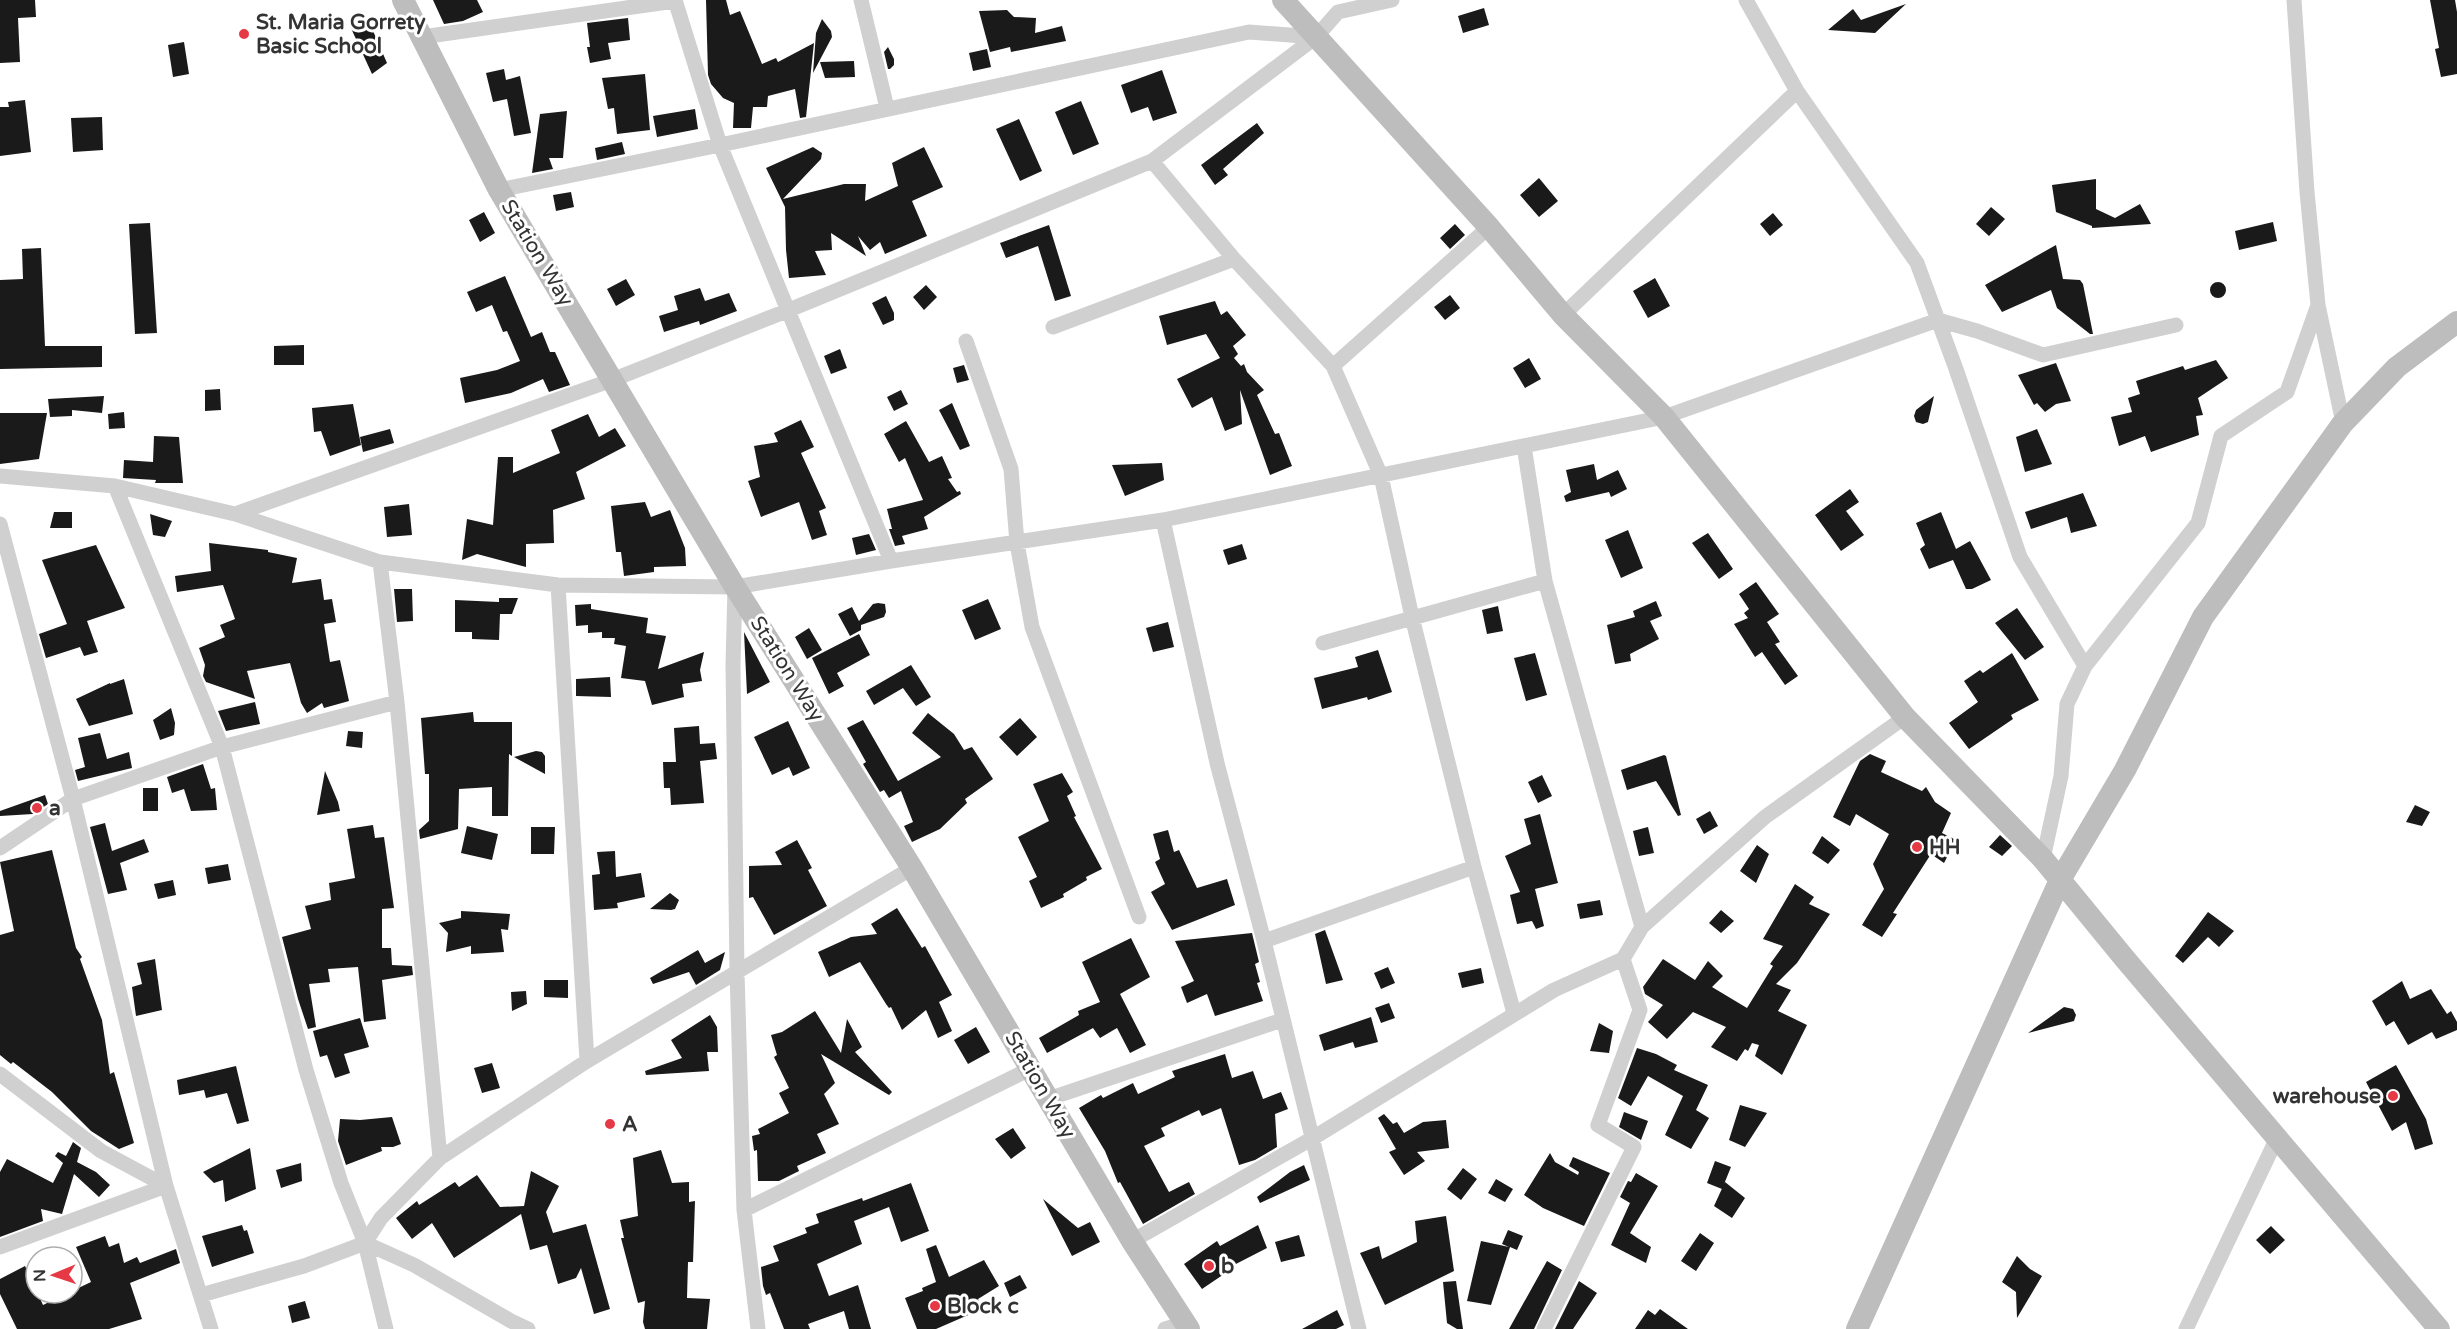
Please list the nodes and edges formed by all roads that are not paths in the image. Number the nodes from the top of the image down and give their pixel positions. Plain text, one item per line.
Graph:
1 (404, 0) edge
2 (861, 0) edge
3 (1283, 0) edge
4 (1392, 0) edge
5 (1746, 0) edge
6 (2294, 0) edge
7 (675, 1) edge
8 (422, 37) junction
9 (1316, 37) junction
10 (1797, 91) junction
11 (887, 108) junction
12 (720, 146) junction
13 (1152, 161) junction
14 (499, 190) junction
15 (1489, 226) junction
16 (1234, 259) junction
17 (2318, 305) junction
18 (789, 310) junction
19 (1563, 315) junction
20 (1938, 321) junction
21 (2457, 322) edge
22 (2176, 325) dead end
23 (1053, 327) dead end
24 (966, 341) dead end
25 (1333, 366) junction
26 (612, 380) junction
27 (1664, 417) junction
28 (2343, 423) junction
29 (1524, 446) junction
30 (0, 476) edge
31 (1382, 476) junction
32 (115, 486) junction
33 (235, 514) junction
34 (1163, 520) junction
35 (0, 524) edge
36 (1017, 543) junction
37 (891, 561) junction
38 (380, 562) junction
39 (1545, 580) junction
40 (558, 585) junction
41 (735, 587) junction
42 (1412, 617) junction
43 (1323, 643) dead end
44 (2085, 666) junction
45 (397, 702) junction
46 (1905, 717) junction
47 (222, 747) junction
48 (73, 799) junction
49 (0, 849) edge
50 (2043, 859) junction
51 (1474, 867) junction
52 (912, 868) junction
53 (2060, 880) junction
54 (1139, 917) dead end
55 (1642, 927) junction
56 (1264, 941) junction
57 (1623, 959) junction
58 (737, 972) junction
59 (1514, 1013) junction
60 (1282, 1020) junction
61 (587, 1060) junction
62 (1030, 1069) junction
63 (0, 1074) edge
64 (15, 1085) junction
65 (0, 1091) edge
66 (1048, 1099) junction
67 (1313, 1138) junction
68 (2277, 1138) junction
69 (440, 1158) junction
70 (166, 1186) junction
71 (744, 1210) junction
72 (1132, 1241) junction
73 (365, 1243) junction
74 (0, 1247) edge
75 (201, 1295) junction
76 (1180, 1327) edge
77 (211, 1329) edge
78 (386, 1329) edge
79 (528, 1329) edge
80 (758, 1329) edge
81 (1359, 1329) edge
82 (1544, 1329) edge
83 (1857, 1329) edge
84 (2187, 1329) edge
85 (2439, 1329) edge

1 - 8 street, Station Way
2 - 11 street
3 - 9 street
4 - 9 street
5 - 10 street
6 - 17 street
7 - 8 street
7 - 12 street
8 - 14 street, Station Way
9 - 11 street
9 - 13 street
9 - 15 street
10 - 19 street
10 - 20 street
11 - 12 street
12 - 14 street
12 - 18 street
13 - 16 street
13 - 18 street
14 - 26 street, Station Way
15 - 19 street
15 - 25 street
16 - 23 street
16 - 25 street
17 - 28 street
17 - 44 street
18 - 26 street
18 - 37 street
19 - 27 street
20 - 22 street
20 - 27 street
20 - 44 street
21 - 28 street
24 - 36 street
25 - 31 street
26 - 33 street
26 - 41 street, Station Way
27 - 29 street
27 - 46 street
28 - 53 street
29 - 31 street
29 - 39 street
30 - 32 street
31 - 34 street
31 - 42 street
32 - 33 street
32 - 47 street
33 - 38 street
34 - 36 street
34 - 56 street
35 - 48 street
36 - 37 street
36 - 54 street
37 - 41 street
38 - 40 street
38 - 45 street
39 - 42 street
39 - 55 street
40 - 41 street
40 - 61 street
41 - 52 street, Station Way
41 - 58 street
42 - 43 street
42 - 51 street
44 - 50 street
45 - 47 street
45 - 69 street
46 - 50 street
46 - 55 street
47 - 48 street
47 - 73 street
48 - 49 street
48 - 70 street
50 - 53 street
51 - 56 street
51 - 59 street
52 - 58 street
52 - 62 street, Station Way
53 - 68 street
53 - 83 street
55 - 57 street
56 - 60 street
57 - 59 street
57 - 82 street
58 - 61 street
58 - 71 street
59 - 67 street
60 - 66 street
60 - 67 street
61 - 69 street
62 - 66 street, Station Way
62 - 71 street
63 - 64 street
64 - 65 street
64 - 70 street
66 - 72 street, Station Way
67 - 72 street
67 - 81 street
68 - 84 street
68 - 85 street
69 - 73 street
70 - 74 street
70 - 75 street
71 - 80 street
72 - 76 street, Station Way
73 - 75 street
73 - 78 street
73 - 79 street
75 - 77 street

